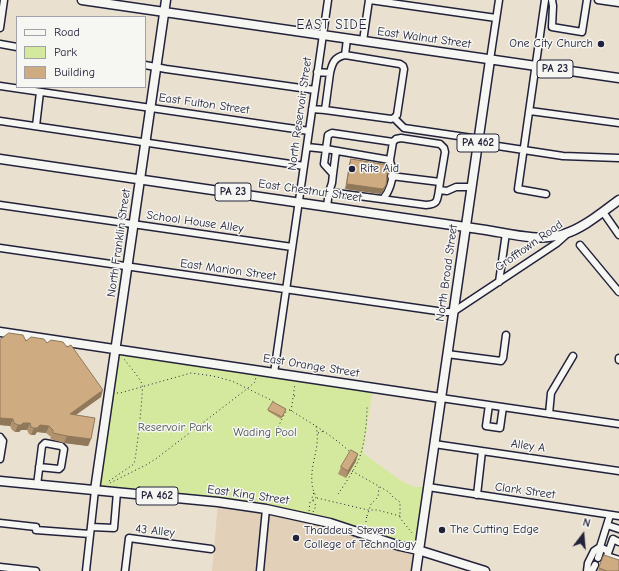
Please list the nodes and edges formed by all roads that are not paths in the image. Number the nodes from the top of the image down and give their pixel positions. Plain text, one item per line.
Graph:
1 (4, 0) edge
2 (82, 0) edge
3 (166, 0) edge
4 (328, 0) edge
5 (370, 0) edge
6 (499, 0) edge
7 (546, 0) edge
8 (552, 0) edge
9 (587, 0) edge
10 (598, 0) edge
11 (619, 3) edge
12 (164, 12) junction
13 (496, 18) junction
14 (0, 28) edge
15 (323, 35) junction
16 (347, 39) junction
17 (363, 41) junction
18 (0, 44) edge
19 (16, 47) edge
20 (345, 55) junction
21 (490, 60) junction
22 (146, 65) edge
23 (536, 66) junction
24 (156, 67) junction
25 (317, 72) junction
26 (330, 74) junction
27 (619, 78) edge
28 (0, 86) edge
29 (315, 90) junction
30 (40, 92) junction
31 (150, 108) junction
32 (312, 109) junction
33 (325, 110) junction
34 (530, 111) junction
35 (394, 118) junction
36 (0, 121) edge
37 (619, 123) edge
38 (36, 126) junction
39 (309, 131) junction
40 (478, 141) junction
41 (145, 142) junction
42 (392, 142) junction
43 (306, 147) junction
44 (326, 149) junction
45 (524, 150) junction
46 (336, 151) junction
47 (619, 158) edge
48 (0, 159) edge
49 (390, 162) junction
50 (304, 166) junction
51 (333, 174) junction
52 (392, 176) junction
53 (140, 179) junction
54 (440, 182) junction
55 (472, 187) junction
56 (439, 190) junction
57 (329, 192) junction
58 (546, 194) dead end
59 (383, 199) junction
60 (619, 200) edge
61 (299, 202) junction
62 (0, 205) edge
63 (327, 206) junction
64 (603, 212) junction
65 (134, 224) junction
66 (466, 227) junction
67 (506, 233) junction
68 (568, 233) junction
69 (619, 235) edge
70 (580, 245) dead end
71 (292, 247) junction
72 (0, 248) edge
73 (127, 266) junction
74 (499, 282) junction
75 (286, 289) junction
76 (619, 292) edge
77 (453, 312) junction
78 (0, 332) edge
79 (506, 335) dead end
80 (115, 349) junction
81 (447, 354) junction
82 (573, 356) dead end
83 (274, 373) junction
84 (441, 398) junction
85 (489, 405) junction
86 (503, 407) junction
87 (549, 414) junction
88 (619, 424) edge
89 (0, 437) edge
90 (434, 444) junction
91 (482, 451) junction
92 (0, 459) edge
93 (39, 467) junction
94 (619, 471) edge
95 (0, 481) edge
96 (37, 485) junction
97 (428, 487) junction
98 (95, 490) junction
99 (117, 492) junction
100 (477, 495) junction
101 (266, 509) junction
102 (610, 515) junction
103 (619, 516) edge
104 (0, 523) edge
105 (607, 525) junction
106 (91, 527) junction
107 (619, 529) edge
108 (90, 534) junction
109 (619, 542) edge
110 (600, 547) junction
111 (211, 549) dead end
112 (418, 550) junction
113 (607, 553) junction
114 (598, 558) dead end
115 (619, 560) edge
116 (2, 569) edge
117 (36, 571) edge
118 (86, 571) edge
119 (125, 571) edge
120 (260, 571) edge
121 (416, 571) edge
122 (485, 571) edge
123 (587, 571) edge

1 - 14 street
2 - 12 main road, East Walnut Street / PA 23
3 - 12 main road, North Franklin Street
4 - 15 street, North Reservoir Street
5 - 13 street
5 - 17 street
6 - 13 street, North Broad Street
7 - 23 street
8 - 9 street
10 - 11 street
12 - 15 main road, East Walnut Street / PA 23
12 - 24 main road, North Franklin Street
13 - 21 street, North Broad Street
15 - 16 main road, East Walnut Street / PA 23
15 - 25 street, North Reservoir Street
16 - 17 main road, East Walnut Street / PA 23
16 - 20 street
17 - 21 main road, East Walnut Street / PA 23
18 - 19 street
20 - 26 street
20 - 35 street
21 - 23 main road, East Walnut Street / PA 23
21 - 40 main road, North Broad Street / PA 462
22 - 24 street
23 - 27 main road, East Walnut Street / PA 23
23 - 34 street
24 - 29 street
24 - 31 main road, North Franklin Street
25 - 26 street
25 - 29 street, North Reservoir Street
26 - 33 street
28 - 30 street, East Fulton Street
29 - 32 street, North Reservoir Street
30 - 31 street, East Fulton Street
30 - 38 street
31 - 39 street, East Fulton Street
31 - 41 main road, North Franklin Street
32 - 33 street
32 - 39 street, North Reservoir Street
33 - 35 street
34 - 37 street
34 - 45 street
35 - 40 street
36 - 38 street
38 - 41 street
39 - 43 street, North Reservoir Street
40 - 45 street
40 - 55 main road, North Broad Street / PA 462
41 - 50 street
41 - 53 main road, North Franklin Street
42 - 44 street
42 - 49 street
42 - 54 street
43 - 44 street
43 - 50 street, North Reservoir Street
44 - 46 street
44 - 51 street
45 - 47 street
45 - 58 street
46 - 49 street
46 - 51 street
48 - 53 main road, East Chestnut Street / PA 23
49 - 52 street
50 - 61 street, North Reservoir Street
51 - 57 street
52 - 54 street
52 - 59 street
53 - 61 main road, East Chestnut Street / PA 23
53 - 65 main road, North Franklin Street
54 - 56 street
55 - 56 street
55 - 66 main road, North Broad Street / PA 462
56 - 59 street
57 - 59 street
57 - 63 street
60 - 64 main road, Grofftown Road / PA 23
61 - 63 main road, East Chestnut Street / PA 23
61 - 71 street, North Reservoir Street
62 - 65 street, School House Alley
63 - 66 main road, East Chestnut Street / PA 23
64 - 68 main road, Grofftown Road / PA 23
64 - 69 street
65 - 71 street, School House Alley
65 - 73 main road, North Franklin Street
66 - 67 main road, East Chestnut Street / PA 23
66 - 77 main road, North Broad Street / PA 462
67 - 68 main road, East Chestnut Street / PA 23
67 - 74 street
68 - 74 street, Grofftown Road
70 - 76 street
71 - 75 street, North Reservoir Street
72 - 73 street, East Marion Street
73 - 75 street, East Marion Street
73 - 80 main road, North Franklin Street
74 - 77 street, Grofftown Road
75 - 77 street, East Marion Street
75 - 83 street, North Reservoir Street
77 - 81 main road, North Broad Street / PA 462
78 - 80 main road, East Orange Street
79 - 81 street
80 - 83 main road, East Orange Street
80 - 98 main road, North Franklin Street
81 - 84 main road, North Broad Street / PA 462
82 - 87 street
83 - 84 main road, East Orange Street
84 - 85 street, East Orange Street
84 - 90 main road, North Broad Street / PA 462
85 - 86 street, East Orange Street
85 - 86 street
86 - 87 street, East Orange Street
87 - 88 street, East Orange Street
89 - 92 street
90 - 91 street, Alley A
90 - 97 main road, North Broad Street / PA 462
91 - 94 street, Alley A
91 - 100 street
93 - 93 street
93 - 96 street
95 - 96 main road, East King Street / PA 462
96 - 98 main road, East King Street / PA 462
97 - 100 street, Clark Street
97 - 112 main road, North Broad Street / PA 462
98 - 99 main road, East King Street / PA 462
98 - 106 street
99 - 101 main road, East King Street / PA 462
99 - 106 street
100 - 102 street, Clark Street
101 - 112 main road, East King Street / PA 462
101 - 120 street
102 - 103 street, Clark Street
102 - 105 street
104 - 108 street
105 - 107 street
105 - 110 street
106 - 108 street
108 - 118 street
109 - 113 street
110 - 113 street
110 - 114 street
110 - 123 street
111 - 119 street, 43 Alley
112 - 121 main road, North Broad Street
112 - 122 main road, East King Street / PA 462
113 - 115 street
116 - 117 street

